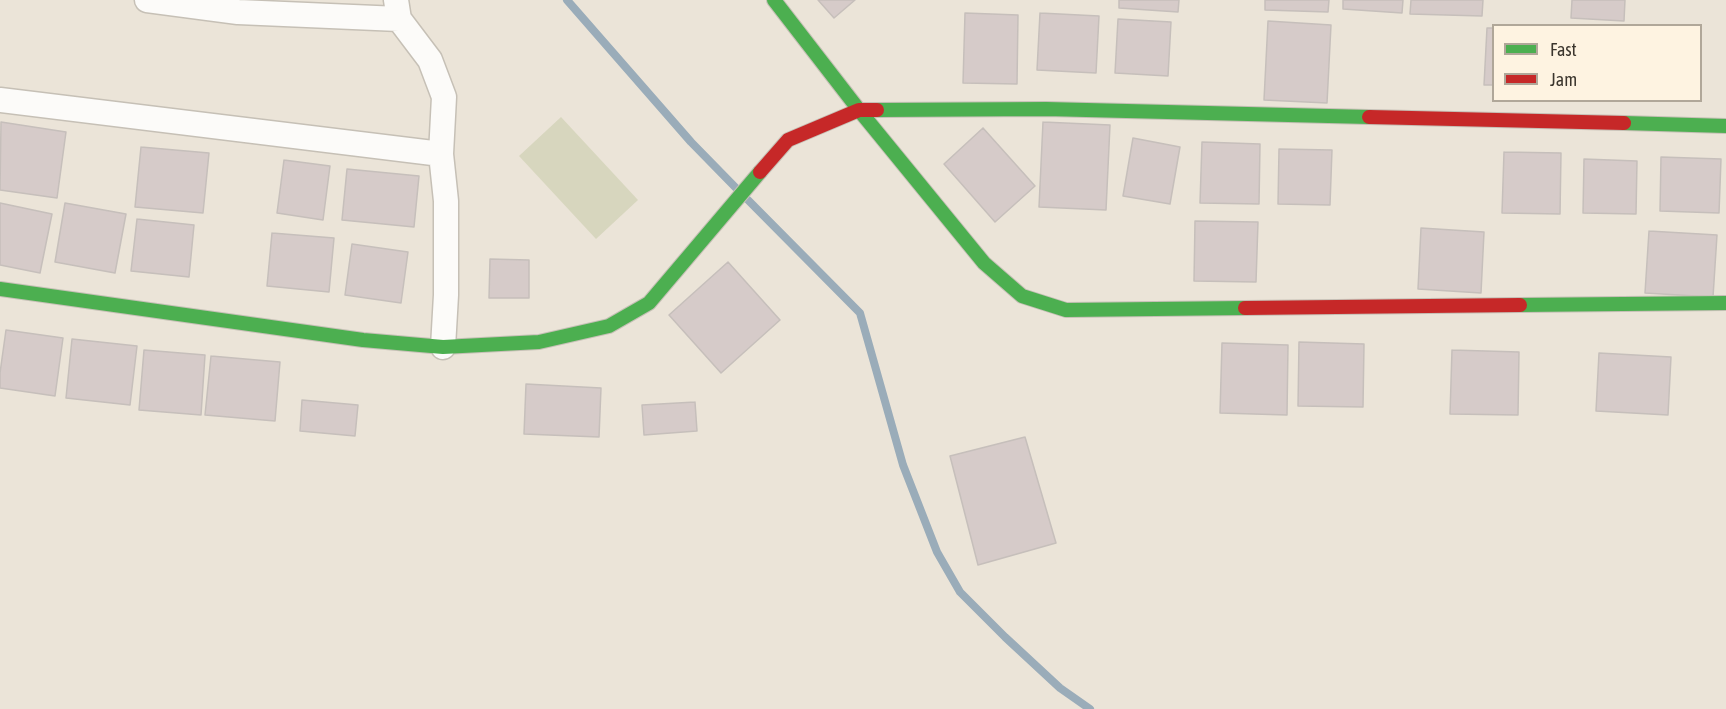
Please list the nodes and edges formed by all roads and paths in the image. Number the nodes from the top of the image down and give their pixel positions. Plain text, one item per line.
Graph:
1 (147, 0) edge
2 (774, 0) edge
3 (397, 10) edge
4 (0, 100) edge
5 (859, 110) junction
6 (1726, 126) edge
7 (441, 154) junction
8 (0, 289) edge
9 (1726, 303) edge
10 (444, 347) junction

1 - 3 street
2 - 5 street
3 - 7 street
4 - 7 street
5 - 6 street
5 - 9 street
5 - 10 street
7 - 10 street
8 - 10 street

